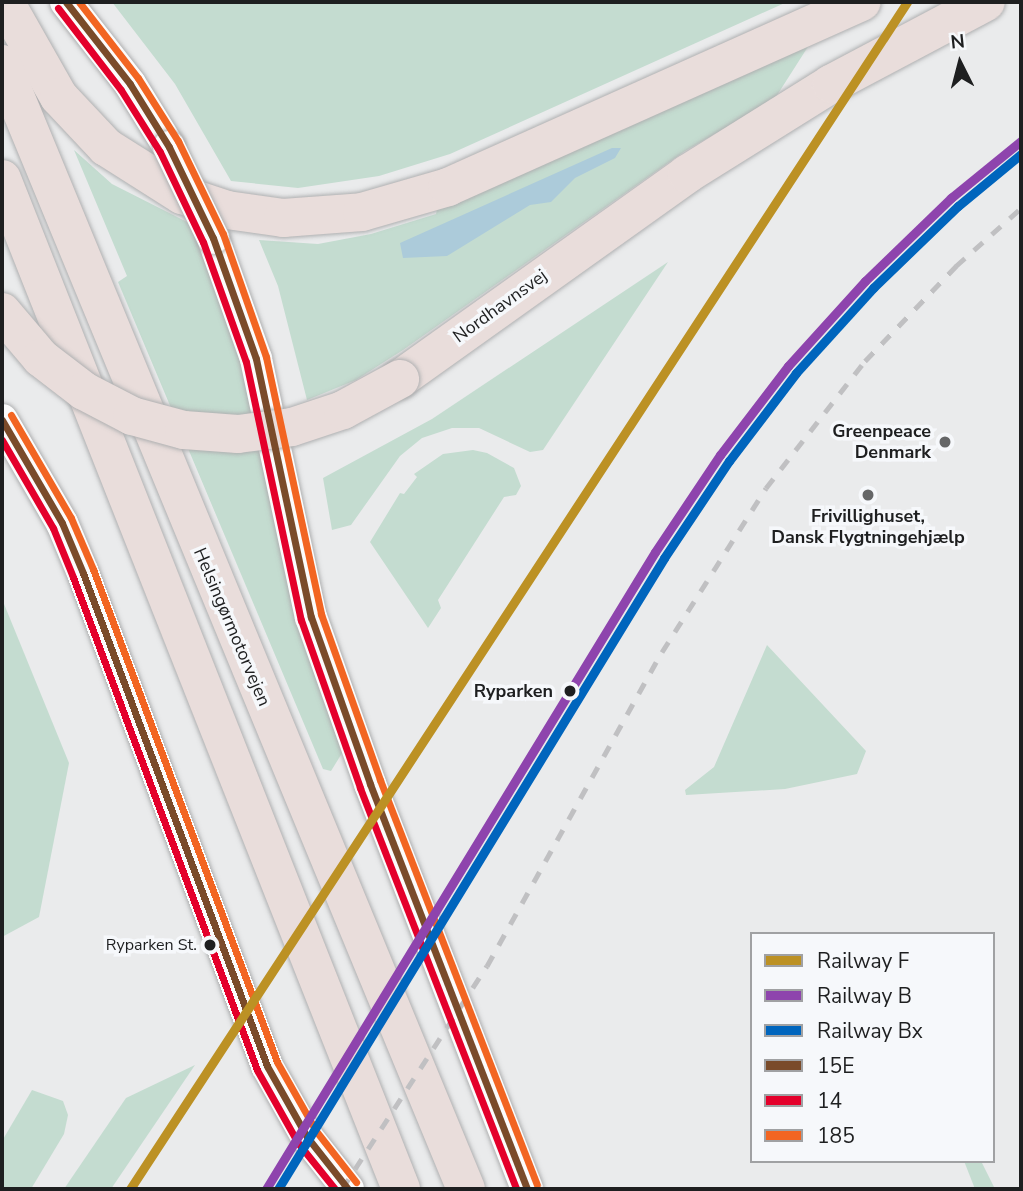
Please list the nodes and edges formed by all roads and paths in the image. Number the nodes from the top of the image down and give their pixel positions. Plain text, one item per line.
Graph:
1 (5, 2) edge
2 (66, 2) edge
3 (862, 2) edge
4 (986, 2) edge
5 (2, 64) edge
6 (2, 179) edge
7 (2, 312) edge
8 (2, 420) edge
9 (348, 1189) edge
10 (401, 1189) edge
11 (466, 1189) edge
12 (527, 1189) edge

1 - 3 highway
2 - 12 street, bridge
4 - 7 highway, Nordhavnsvej, bridge
5 - 11 highway, Helsingørmotorvejen
6 - 10 highway
8 - 9 street

